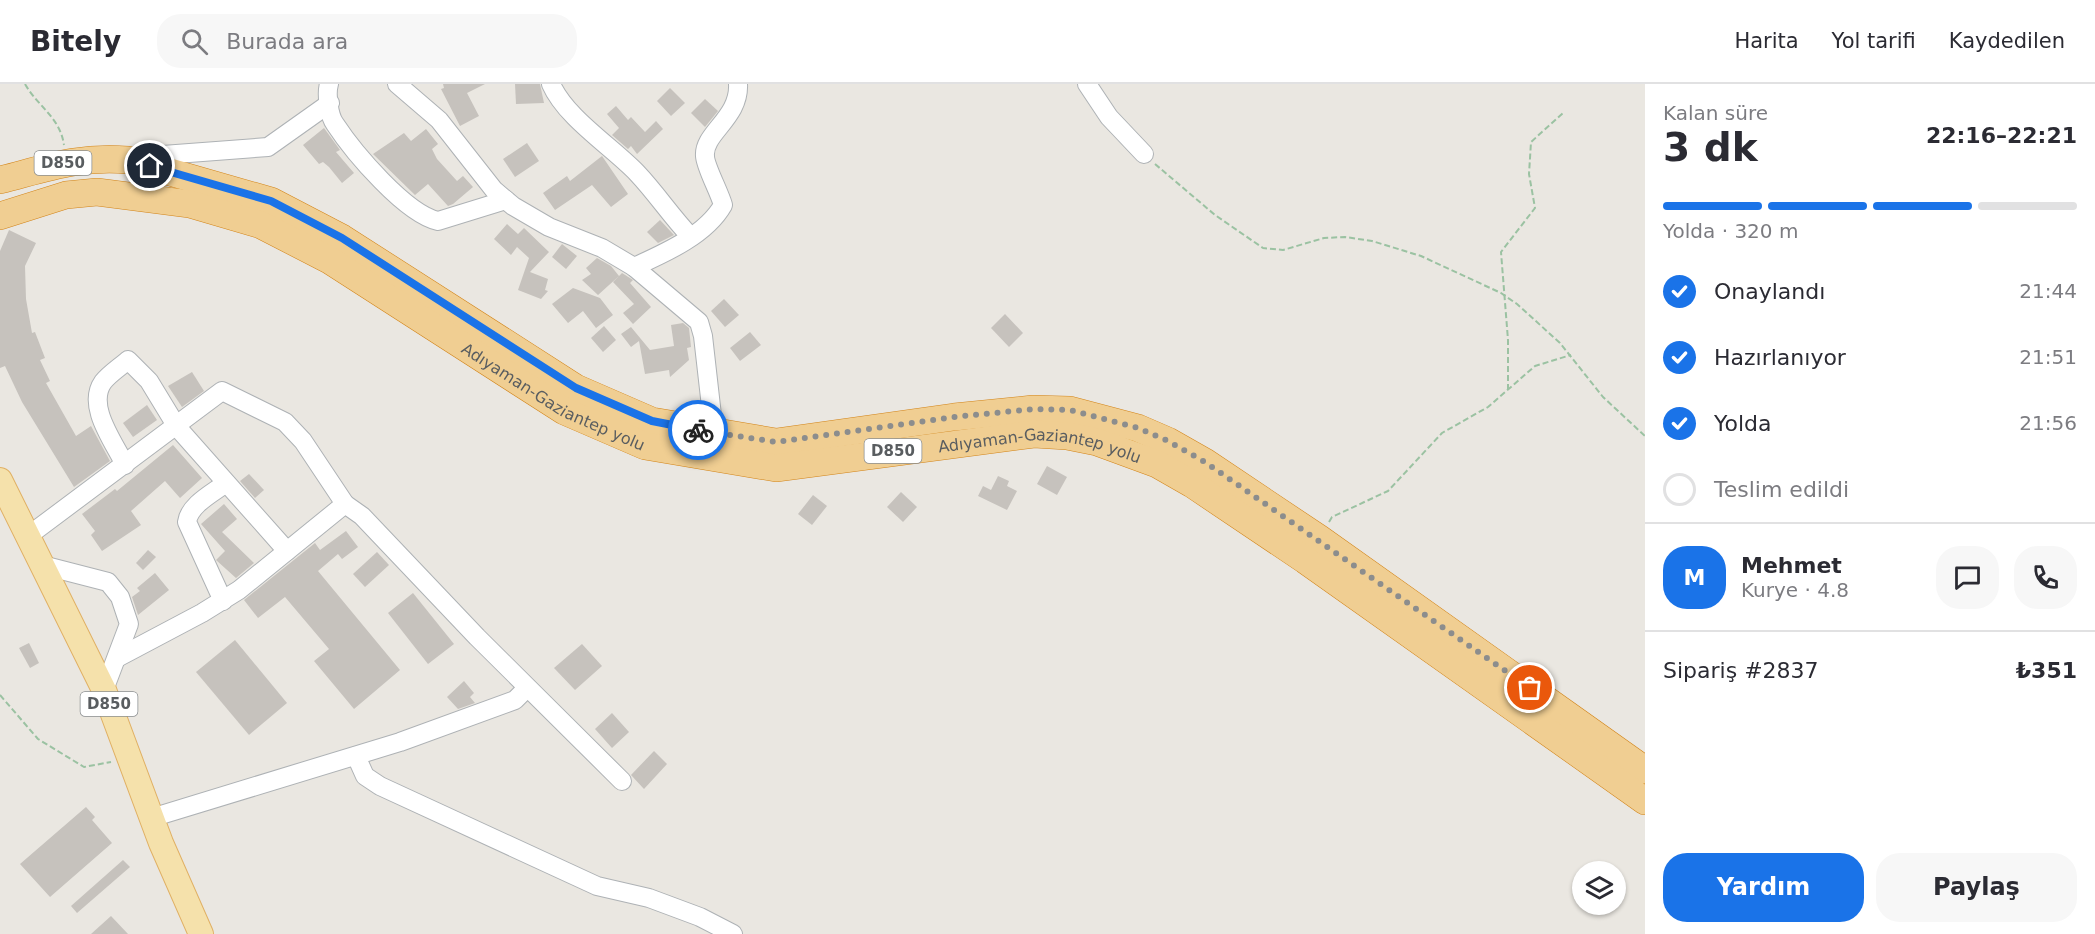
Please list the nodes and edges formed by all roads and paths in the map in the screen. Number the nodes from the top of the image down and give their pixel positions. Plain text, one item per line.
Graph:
1 (25, 84) edge
2 (329, 84) edge
3 (397, 84) edge
4 (551, 84) edge
5 (738, 84) edge
6 (1087, 84) edge
7 (330, 103) junction
8 (1563, 113) dead end
9 (1144, 154) joint
10 (111, 159) junction
11 (66, 162) junction
12 (0, 180) edge
13 (506, 200) junction
14 (0, 216) edge
15 (690, 236) junction
16 (634, 267) junction
17 (1503, 295) junction
18 (1571, 355) junction
19 (1508, 390) junction
20 (177, 427) junction
21 (714, 433) junction
22 (1645, 436) edge
23 (125, 465) junction
24 (0, 480) edge
25 (226, 483) junction
26 (345, 504) junction
27 (7, 514) edge
28 (28, 536) junction
29 (1320, 539) junction
30 (287, 551) junction
31 (42, 565) junction
32 (223, 601) junction
33 (117, 658) junction
34 (528, 687) junction
35 (104, 690) junction
36 (0, 695) edge
37 (356, 756) junction
38 (129, 759) junction
39 (1645, 770) edge
40 (622, 781) dead end
41 (1645, 801) edge
42 (151, 818) junction
43 (201, 934) edge
44 (733, 934) edge

1 - 11 path
2 - 7 street
3 - 13 street
4 - 15 street
5 - 15 street
6 - 9 street
7 - 10 street
7 - 13 street
8 - 17 path
9 - 17 path
10 - 11 highway, Adıyaman-Gaziantep yolu / D850
10 - 21 highway, Adıyaman-Gaziantep yolu / D850
11 - 12 highway, Adıyaman-Gaziantep yolu / D850
13 - 16 street
14 - 41 highway, Adıyaman-Gaziantep yolu / D850
15 - 16 street
16 - 21 street
17 - 18 path
17 - 19 path
18 - 19 path
18 - 22 path
19 - 29 path
20 - 23 street
20 - 23 street
20 - 25 street
20 - 26 street
21 - 29 highway, Adıyaman-Gaziantep yolu / D850
23 - 28 street
24 - 27 main road, D850
25 - 30 street
25 - 32 street
26 - 30 street
26 - 34 street
27 - 28 main road, D850
28 - 31 main road, D850
29 - 39 highway, Adıyaman-Gaziantep yolu / D850
30 - 32 street
31 - 33 street
31 - 35 main road, D850
32 - 33 street
33 - 35 street
34 - 37 street
34 - 40 street
35 - 38 main road, D850
36 - 38 path
37 - 42 street
37 - 44 street
38 - 42 main road, D850
42 - 43 main road, D850

